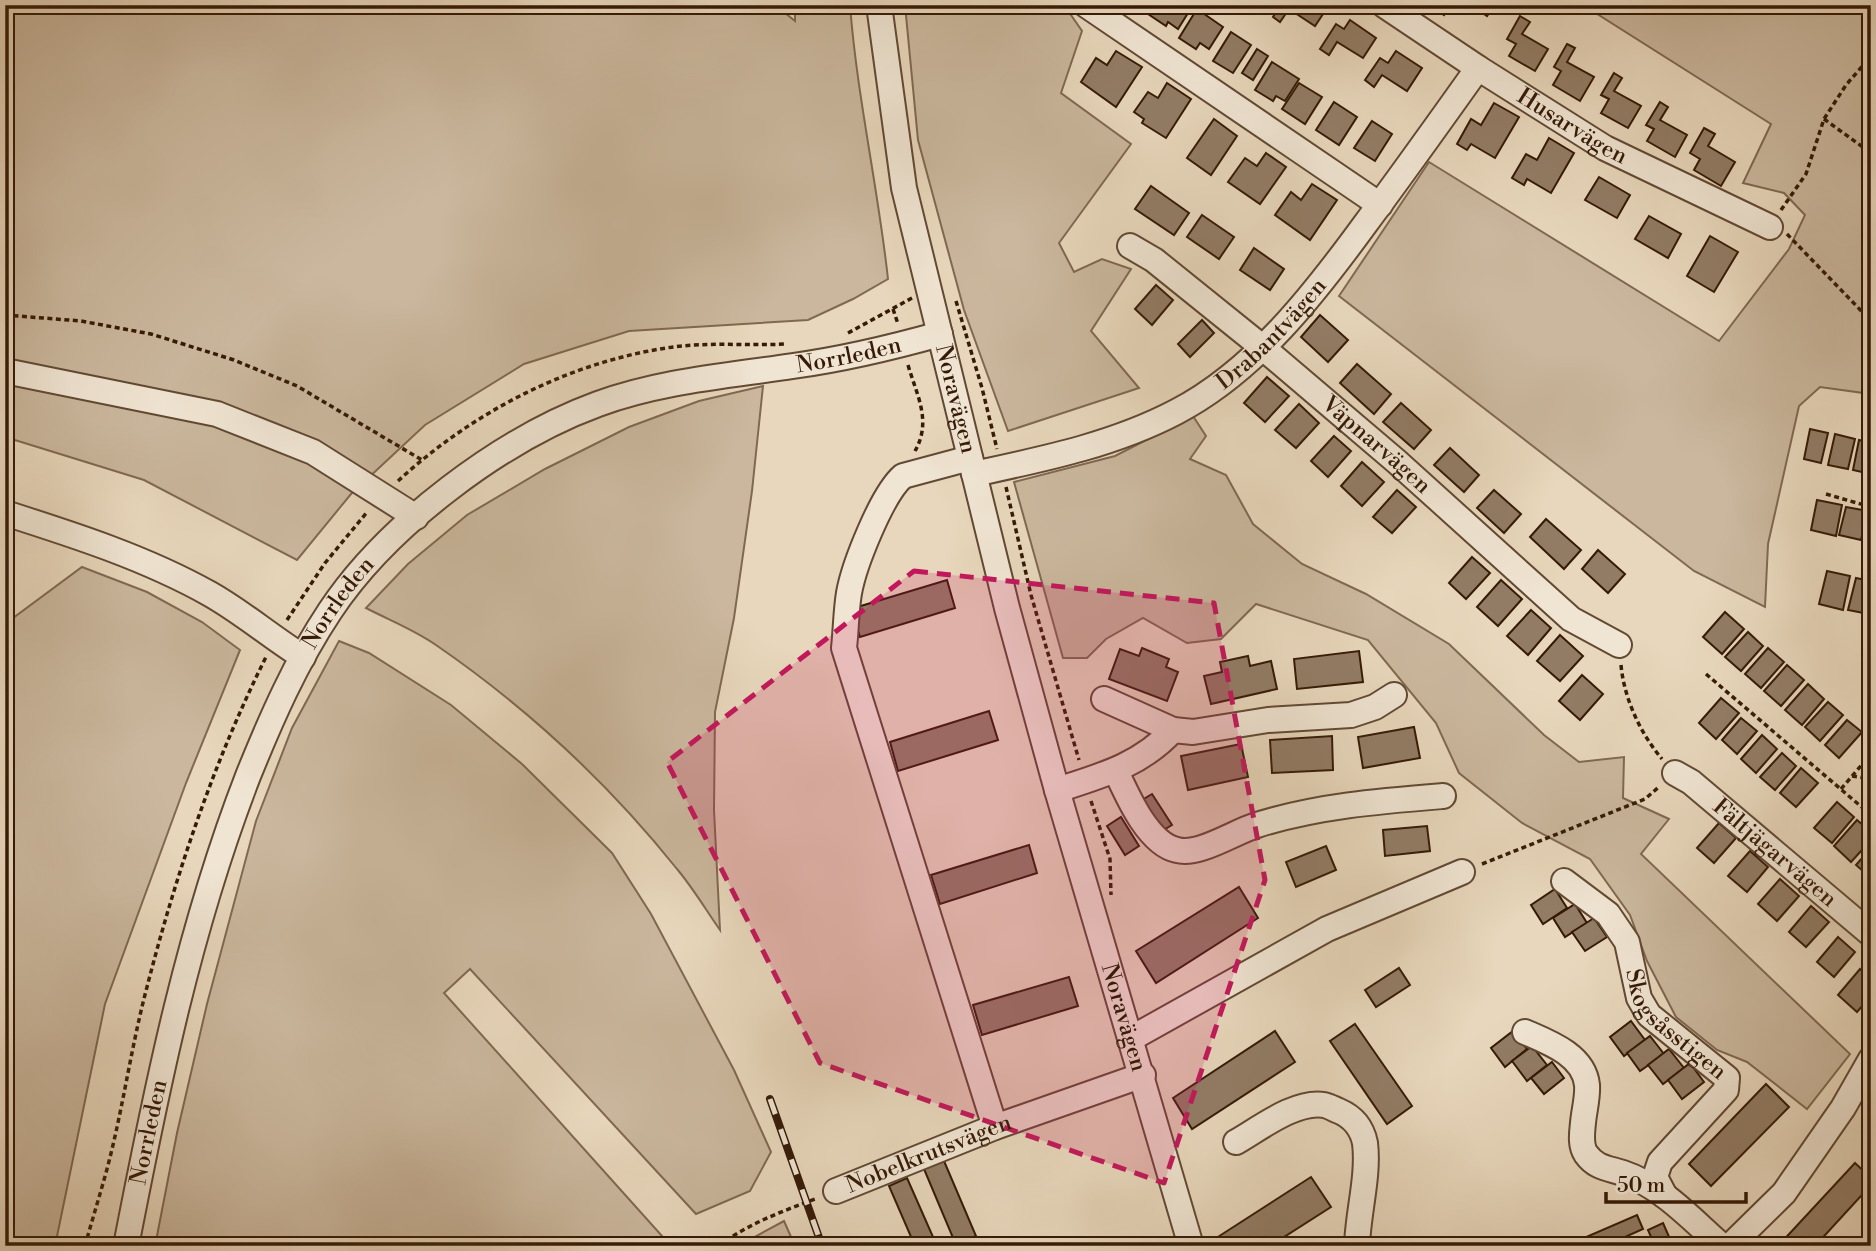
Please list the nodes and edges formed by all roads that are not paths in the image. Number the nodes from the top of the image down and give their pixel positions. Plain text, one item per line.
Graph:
1 (880, 5) edge
2 (1086, 5) edge
3 (1384, 5) edge
4 (1478, 68) junction
5 (1380, 205) junction
6 (1770, 228) road end
7 (1130, 246) dead end
8 (940, 334) junction
9 (1262, 346) junction
10 (5, 372) edge
11 (972, 466) junction
12 (5, 513) edge
13 (416, 517) junction
14 (1619, 645) road end
15 (303, 657) junction
16 (1394, 695) dead end
17 (1104, 699) dead end
18 (1173, 730) junction
19 (1116, 771) junction
20 (1675, 773) road end
21 (1057, 790) junction
22 (1443, 796) dead end
23 (1462, 872) road end
24 (1564, 881) dead end
25 (1871, 934) edge
26 (1525, 1032) dead end
27 (1132, 1038) junction
28 (1871, 1059) edge
29 (1143, 1075) junction
30 (995, 1128) junction
31 (1236, 1142) dead end
32 (836, 1191) road end
33 (1665, 1196) junction
34 (126, 1246) edge
35 (1191, 1246) edge
36 (1357, 1246) edge
37 (1722, 1246) edge
38 (1730, 1246) edge

1 - 8 street, Noravägen
2 - 5 street
3 - 4 street, Husarvägen
4 - 5 street, Drabantvägen
4 - 6 street, Husarvägen
5 - 9 street, Drabantvägen
7 - 9 street, Väpnarvägen
8 - 11 street, Noravägen
8 - 13 street, Norrleden
9 - 11 street, Drabantvägen
9 - 14 street, Väpnarvägen
10 - 13 street
11 - 21 street, Noravägen
11 - 30 street, Drabantvägen
12 - 15 street
13 - 15 street, Norrleden
15 - 34 street, Norrleden
16 - 18 street
17 - 18 street
18 - 19 street
19 - 21 street
19 - 22 street
20 - 25 street, Fältjägarvägen
21 - 27 street, Noravägen
23 - 27 street
24 - 33 street, Skogsåsstigen
26 - 33 street
27 - 29 street, Noravägen
28 - 38 street
29 - 30 street, Nobelkrutsvägen
29 - 35 street, Noravägen
30 - 32 street, Nobelkrutsvägen
31 - 36 street
33 - 37 street

